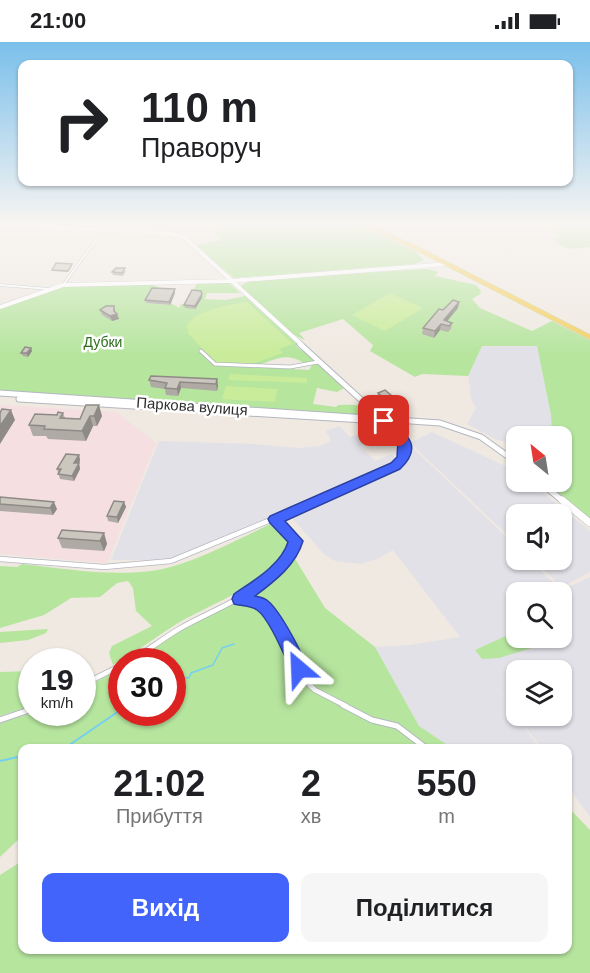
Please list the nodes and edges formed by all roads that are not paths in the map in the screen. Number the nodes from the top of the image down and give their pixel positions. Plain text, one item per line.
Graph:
1 (75, 267) edge
2 (216, 267) edge
3 (404, 267) edge
4 (455, 267) edge
5 (230, 281) junction
6 (0, 285) edge
7 (63, 285) junction
8 (49, 289) junction
9 (0, 307) edge
10 (590, 337) edge
11 (201, 351) dead end
12 (318, 362) junction
13 (0, 395) edge
14 (384, 421) junction
15 (506, 454) edge
16 (552, 492) edge
17 (275, 519) junction
18 (590, 523) edge
19 (0, 560) edge
20 (239, 599) junction
21 (150, 648) edge
22 (18, 714) edge
23 (0, 720) edge
24 (421, 744) edge

1 - 7 street
2 - 5 street
3 - 5 street
4 - 10 main road
5 - 7 street
5 - 12 street
6 - 8 street
7 - 8 street
8 - 9 street
11 - 12 street
12 - 14 street
13 - 14 street, Паркова вулиця
14 - 15 street, Паркова вулиця
14 - 17 street
16 - 18 street
17 - 19 street
17 - 20 street
20 - 21 street
20 - 24 street
22 - 23 street

